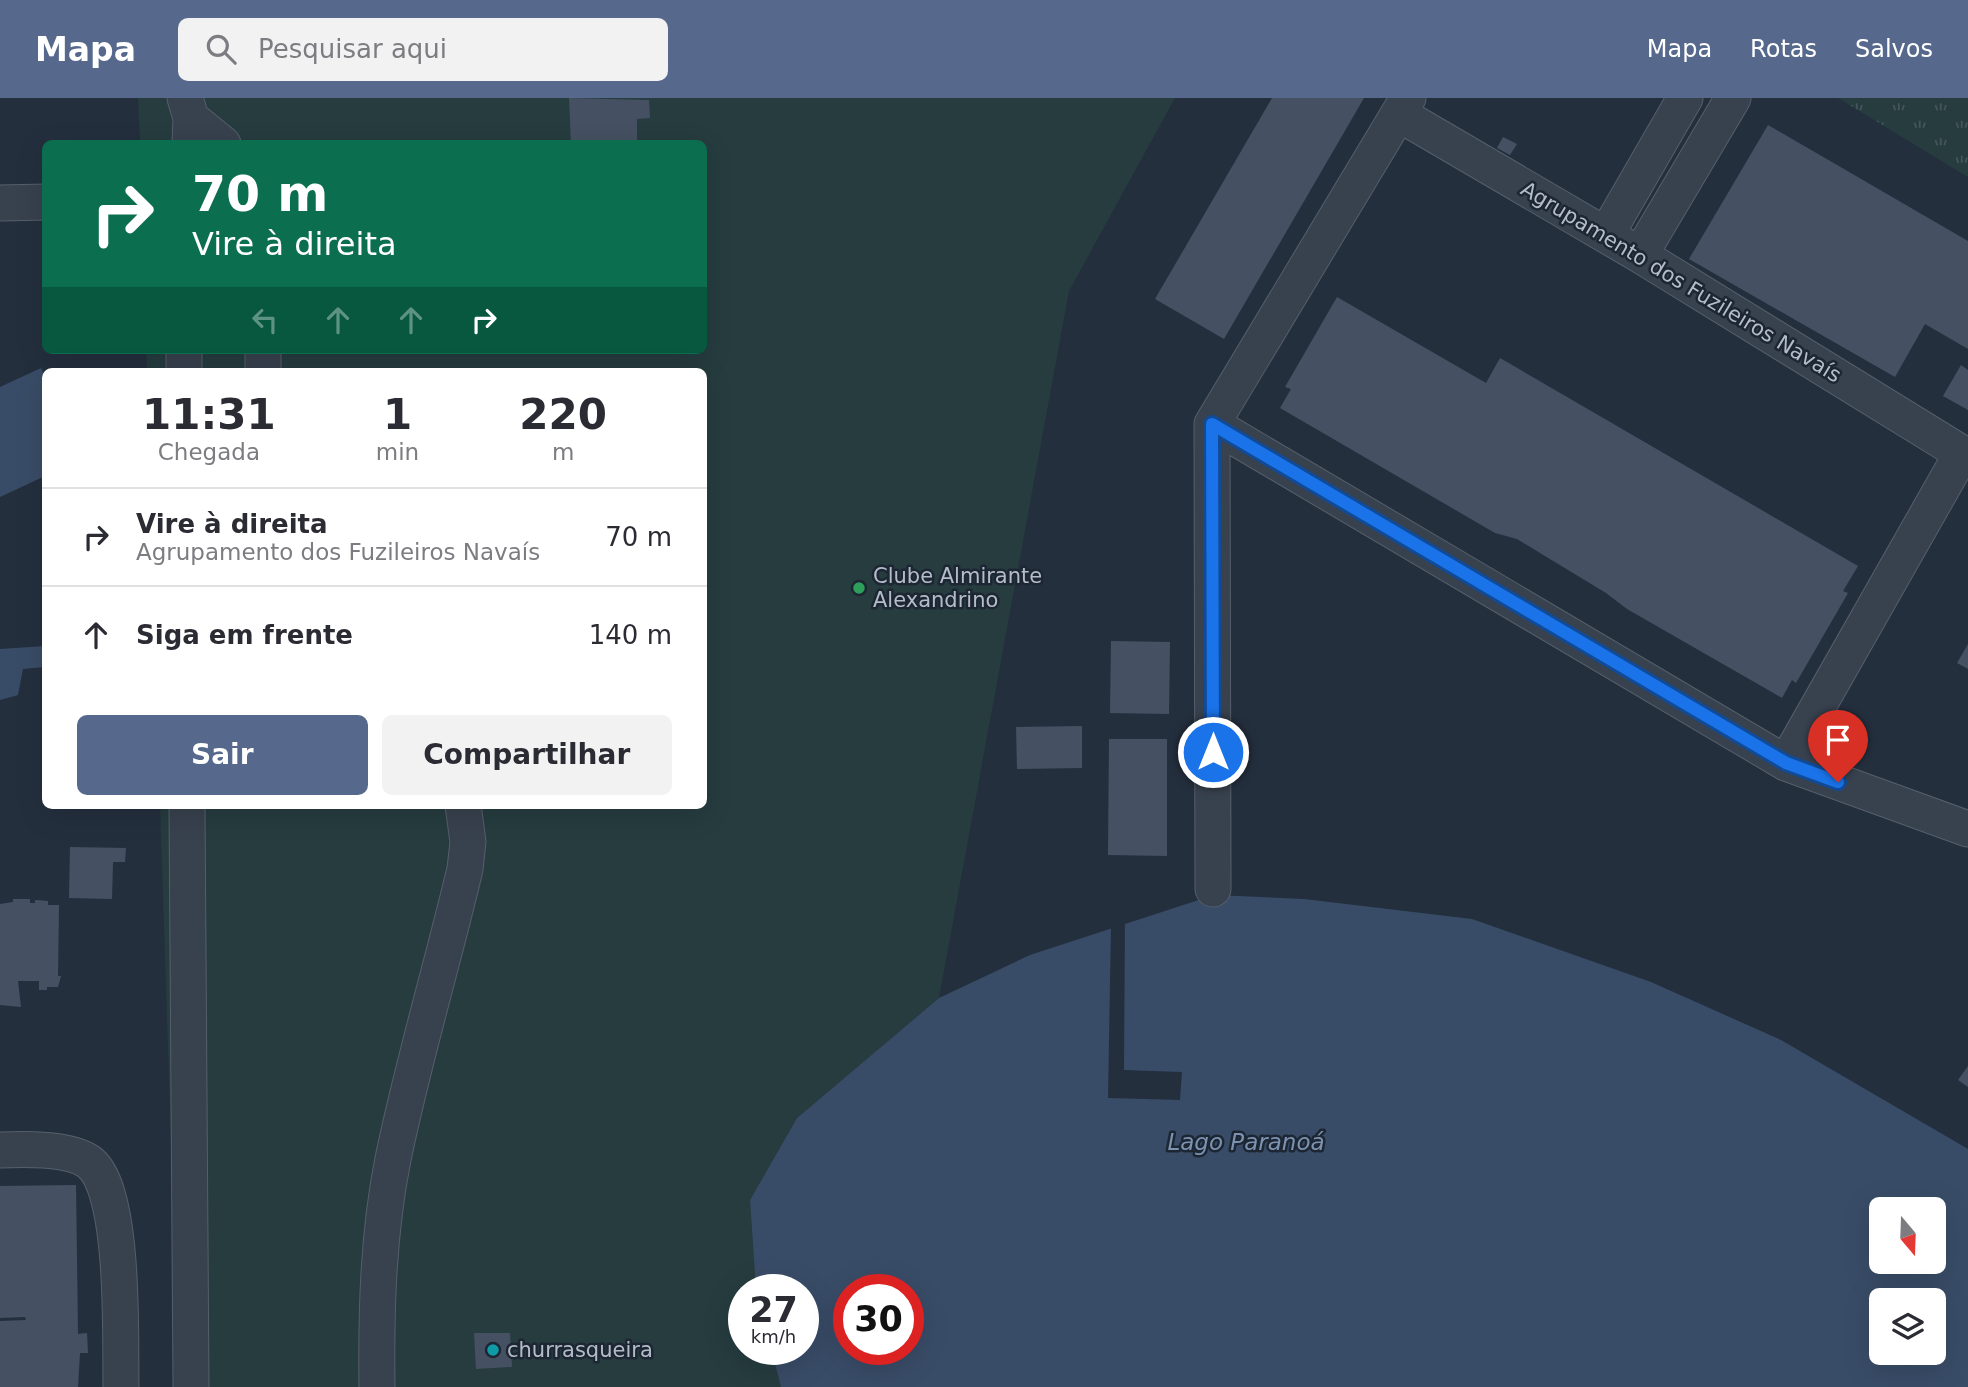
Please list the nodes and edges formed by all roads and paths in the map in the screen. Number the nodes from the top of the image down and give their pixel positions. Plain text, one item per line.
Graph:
1 (1685, 98) edge
2 (1733, 98) edge
3 (1404, 106) edge
4 (189, 120) edge
5 (217, 140) edge
6 (42, 202) edge
7 (0, 203) edge
8 (1606, 235) junction
9 (1640, 255) junction
10 (1212, 424) junction
11 (1965, 455) edge
12 (1786, 763) junction
13 (187, 809) edge
14 (464, 809) edge
15 (1968, 829) edge
16 (1213, 889) dead end
17 (0, 1150) edge
18 (121, 1387) edge
19 (191, 1387) edge
20 (377, 1387) edge

1 - 8 street
2 - 9 street
3 - 8 street, Agrupamento dos Fuzileiros Navaís
3 - 10 street, Agrupamento dos Fuzileiros Navaís
4 - 5 street
6 - 7 street
8 - 9 street, Agrupamento dos Fuzileiros Navaís
9 - 11 street, Agrupamento dos Fuzileiros Navaís
10 - 12 street
10 - 16 street
11 - 12 street, Agrupamento dos Fuzileiros Navaís
12 - 15 street
13 - 19 street
14 - 20 street
17 - 18 street

